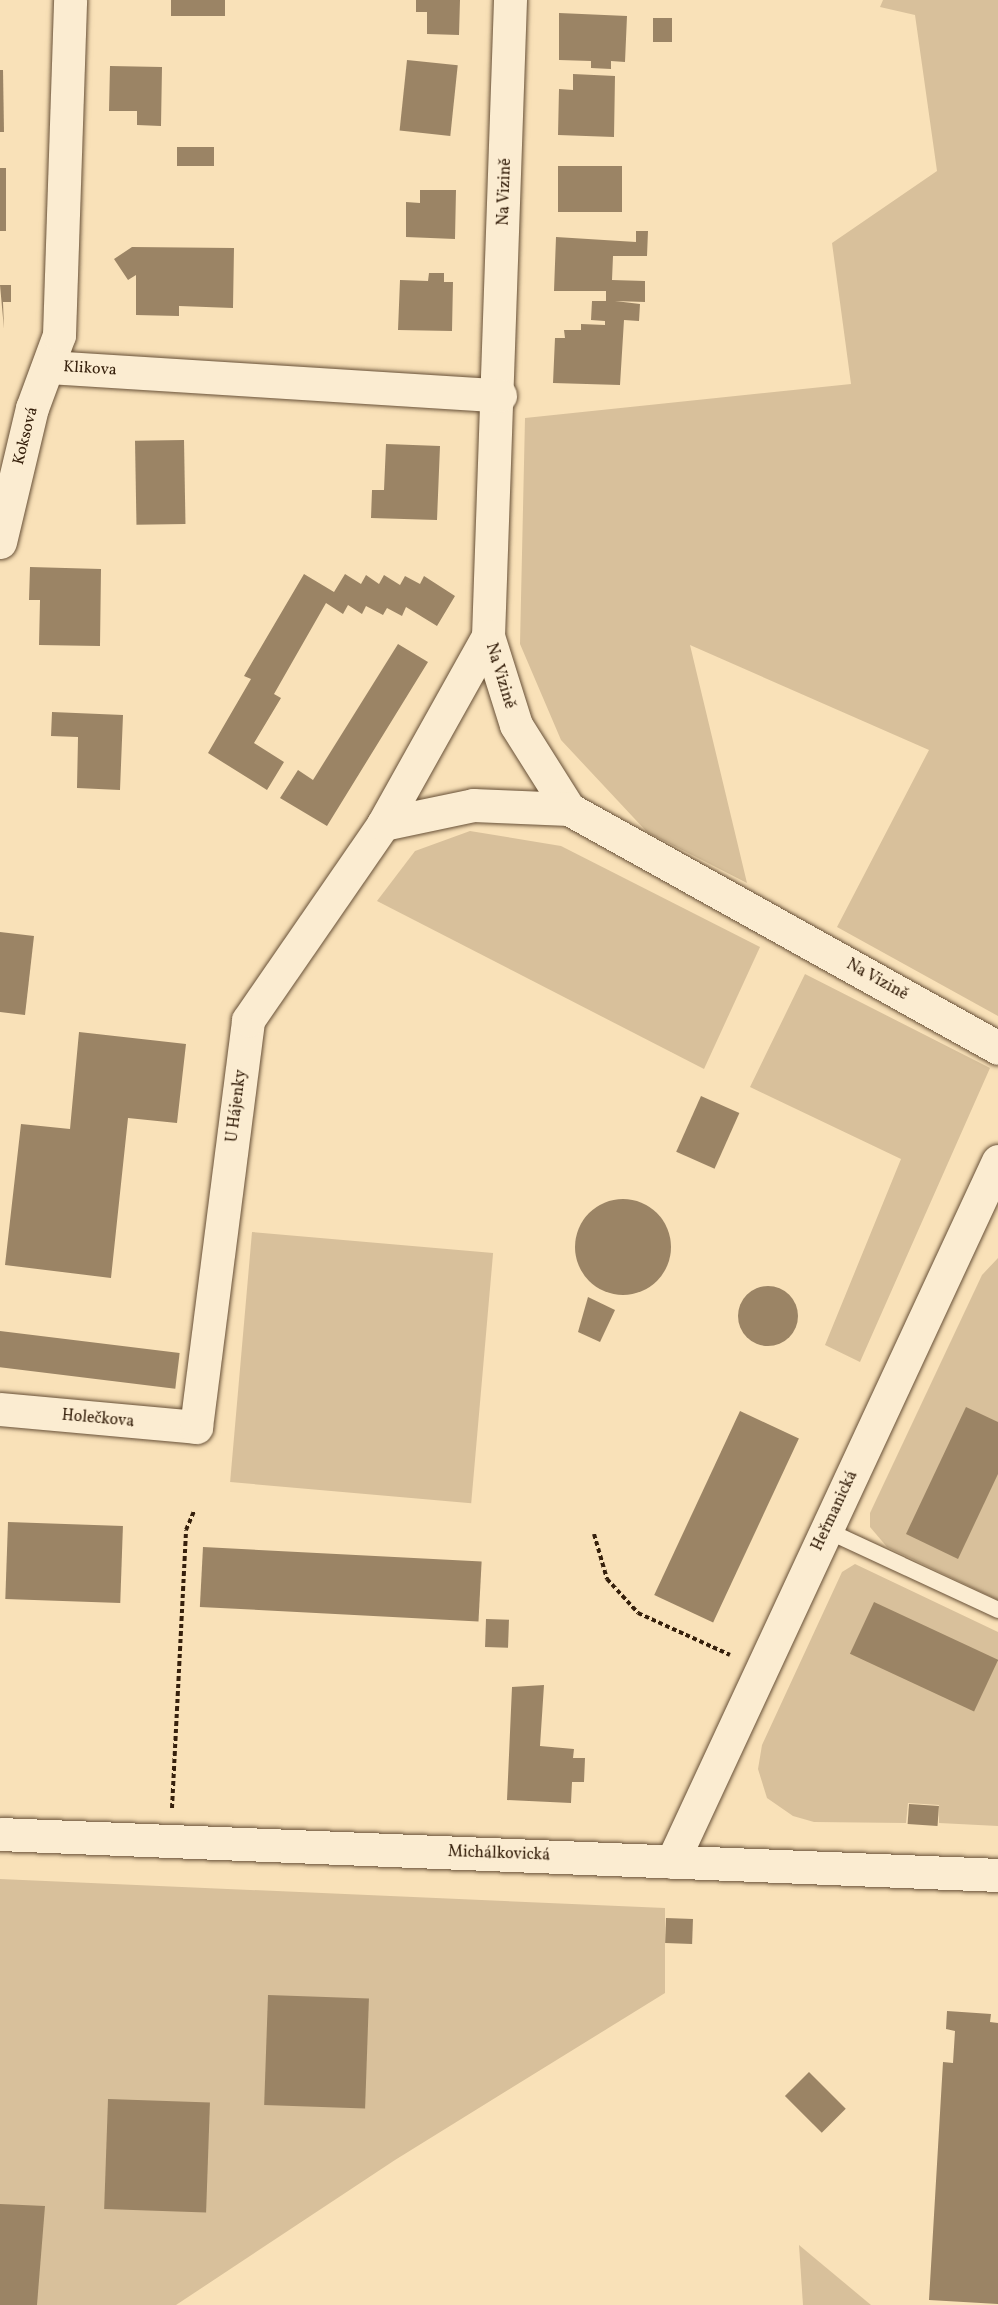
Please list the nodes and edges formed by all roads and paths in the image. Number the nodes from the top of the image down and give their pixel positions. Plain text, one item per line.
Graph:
1 (70, 0) edge
2 (510, 0) edge
3 (49, 367) junction
4 (500, 395) junction
5 (0, 542) edge
6 (488, 636) junction
7 (569, 809) junction
8 (384, 824) junction
9 (998, 1048) edge
10 (998, 1161) edge
11 (987, 1211) edge
12 (0, 1409) edge
13 (196, 1427) joint
14 (194, 1511) dead end
15 (826, 1530) junction
16 (594, 1534) dead end
17 (998, 1610) edge
18 (736, 1658) dead end
19 (172, 1811) dead end
20 (0, 1834) edge
21 (672, 1862) junction
22 (998, 1875) edge

1 - 3 street, Klikova
2 - 4 street, Na Vizině
3 - 4 street, Klikova
3 - 5 street, Koksová
4 - 6 street, Na Vizině
6 - 7 street, Na Vizině
6 - 8 street, U Hájenky
7 - 8 street
7 - 9 street, Na Vizině
8 - 13 street, U Hájenky
10 - 11 street, Heřmanická
11 - 15 street, Heřmanická
12 - 13 street, Holečkova
14 - 19 path
15 - 17 lane
15 - 21 street, Heřmanická
16 - 18 path
20 - 21 street, Michálkovická
21 - 22 street, Michálkovická

